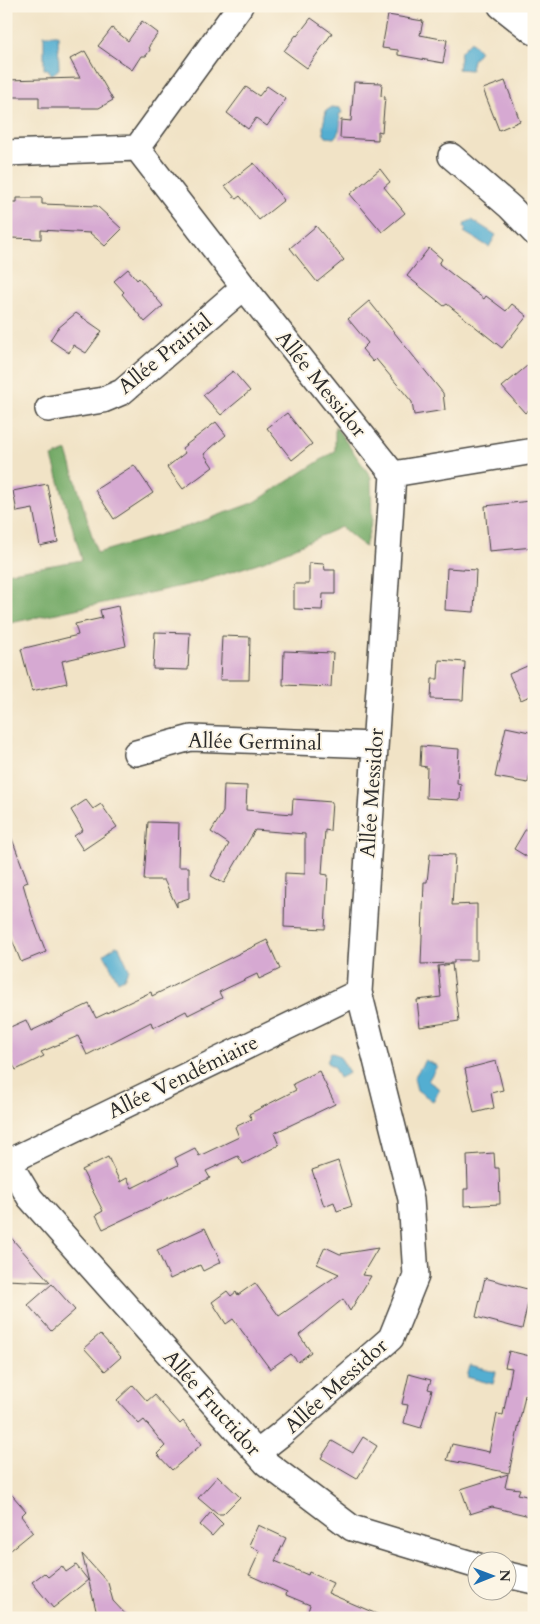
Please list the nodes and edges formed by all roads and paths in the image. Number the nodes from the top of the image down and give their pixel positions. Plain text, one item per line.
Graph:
1 (240, 6) edge
2 (501, 6) edge
3 (534, 32) edge
4 (138, 148) junction
5 (6, 153) edge
6 (451, 156) dead end
7 (534, 232) edge
8 (244, 287) junction
9 (48, 409) dead end
10 (534, 452) edge
11 (393, 474) junction
12 (375, 746) junction
13 (136, 753) dead end
14 (359, 992) junction
15 (7, 1160) edge
16 (257, 1453) junction
17 (468, 1563) edge
18 (518, 1577) edge
19 (534, 1581) edge

1 - 4 street
2 - 3 street
4 - 5 street
4 - 8 street, Allée Messidor
6 - 7 street
8 - 9 street, Allée Prairial
8 - 11 street, Allée Messidor
10 - 11 street
11 - 12 street, Allée Messidor
12 - 13 street, Allée Germinal
12 - 14 street, Allée Messidor
14 - 15 street, Allée Vendémiaire
14 - 16 street, Allée Messidor
15 - 16 street, Allée Fructidor
16 - 17 street, Allée Fructidor
18 - 19 street

